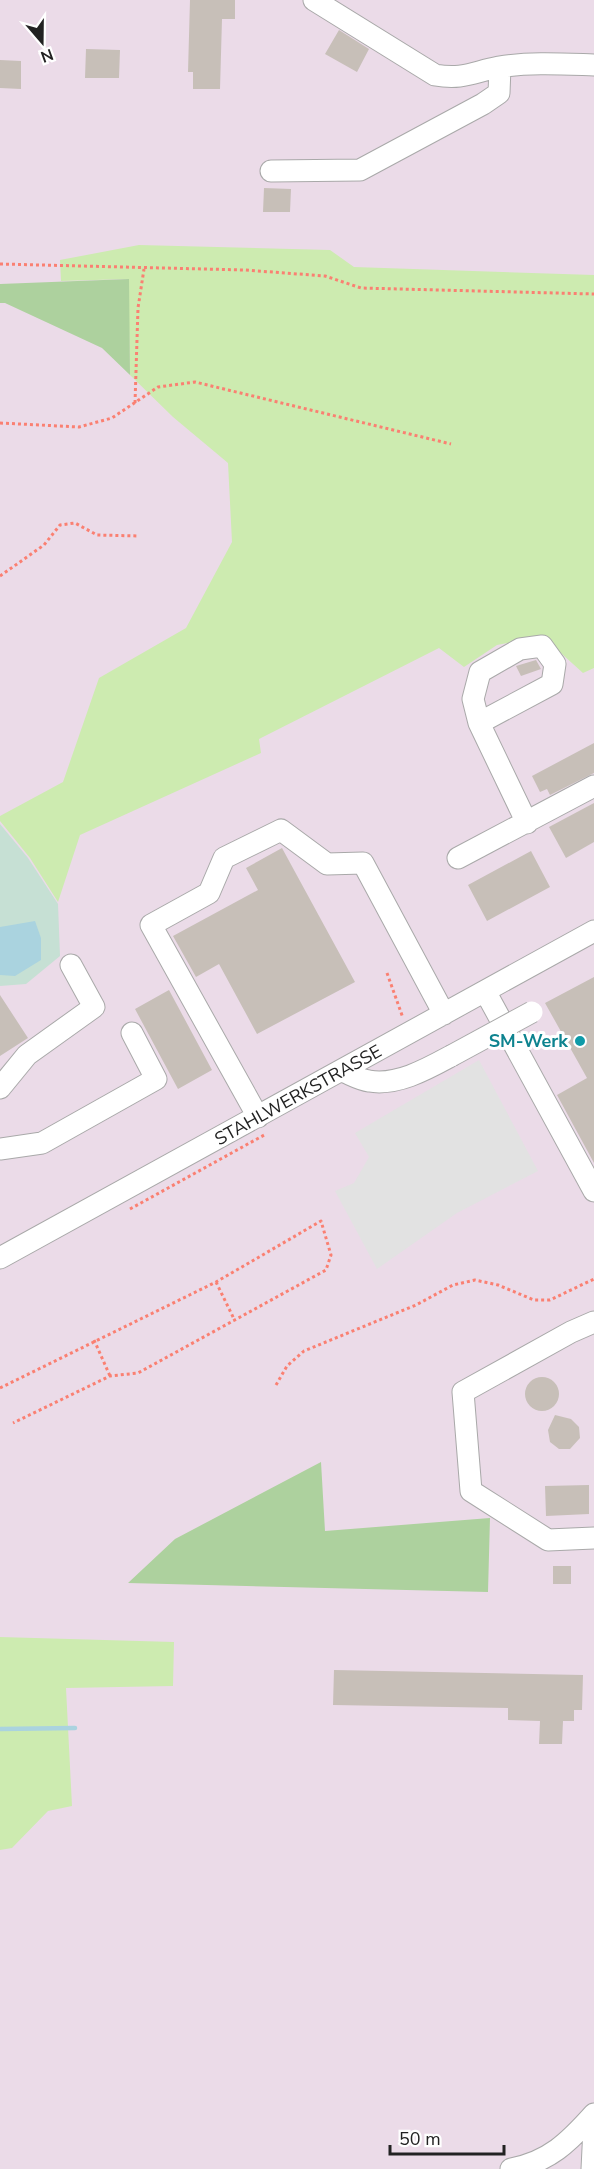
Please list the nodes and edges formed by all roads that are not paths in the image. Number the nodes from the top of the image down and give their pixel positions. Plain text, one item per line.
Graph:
1 (314, 0) edge
2 (594, 65) edge
3 (500, 67) junction
4 (271, 171) dead end
5 (479, 723) dead end
6 (594, 786) edge
7 (527, 823) junction
8 (458, 858) dead end
9 (594, 931) edge
10 (71, 965) dead end
11 (485, 991) junction
12 (532, 1012) dead end
13 (444, 1014) junction
14 (132, 1033) dead end
15 (342, 1071) junction
16 (0, 1088) edge
17 (258, 1117) junction
18 (0, 1149) edge
19 (594, 1191) edge
20 (0, 1258) edge
21 (594, 1322) edge
22 (594, 1538) edge
23 (594, 2114) edge
24 (594, 2128) edge
25 (512, 2169) edge
26 (592, 2169) edge

1 - 3 street
2 - 3 street
3 - 4 street
5 - 7 street
6 - 7 street
7 - 8 street
9 - 11 street, STAHLWERKSTRASSE
10 - 16 street
11 - 13 street, STAHLWERKSTRASSE
11 - 19 street
12 - 15 street, bridge
13 - 15 street, STAHLWERKSTRASSE
13 - 17 street
14 - 18 street
15 - 17 street, STAHLWERKSTRASSE
17 - 20 street, STAHLWERKSTRASSE
21 - 22 street
23 - 25 street
24 - 26 street

